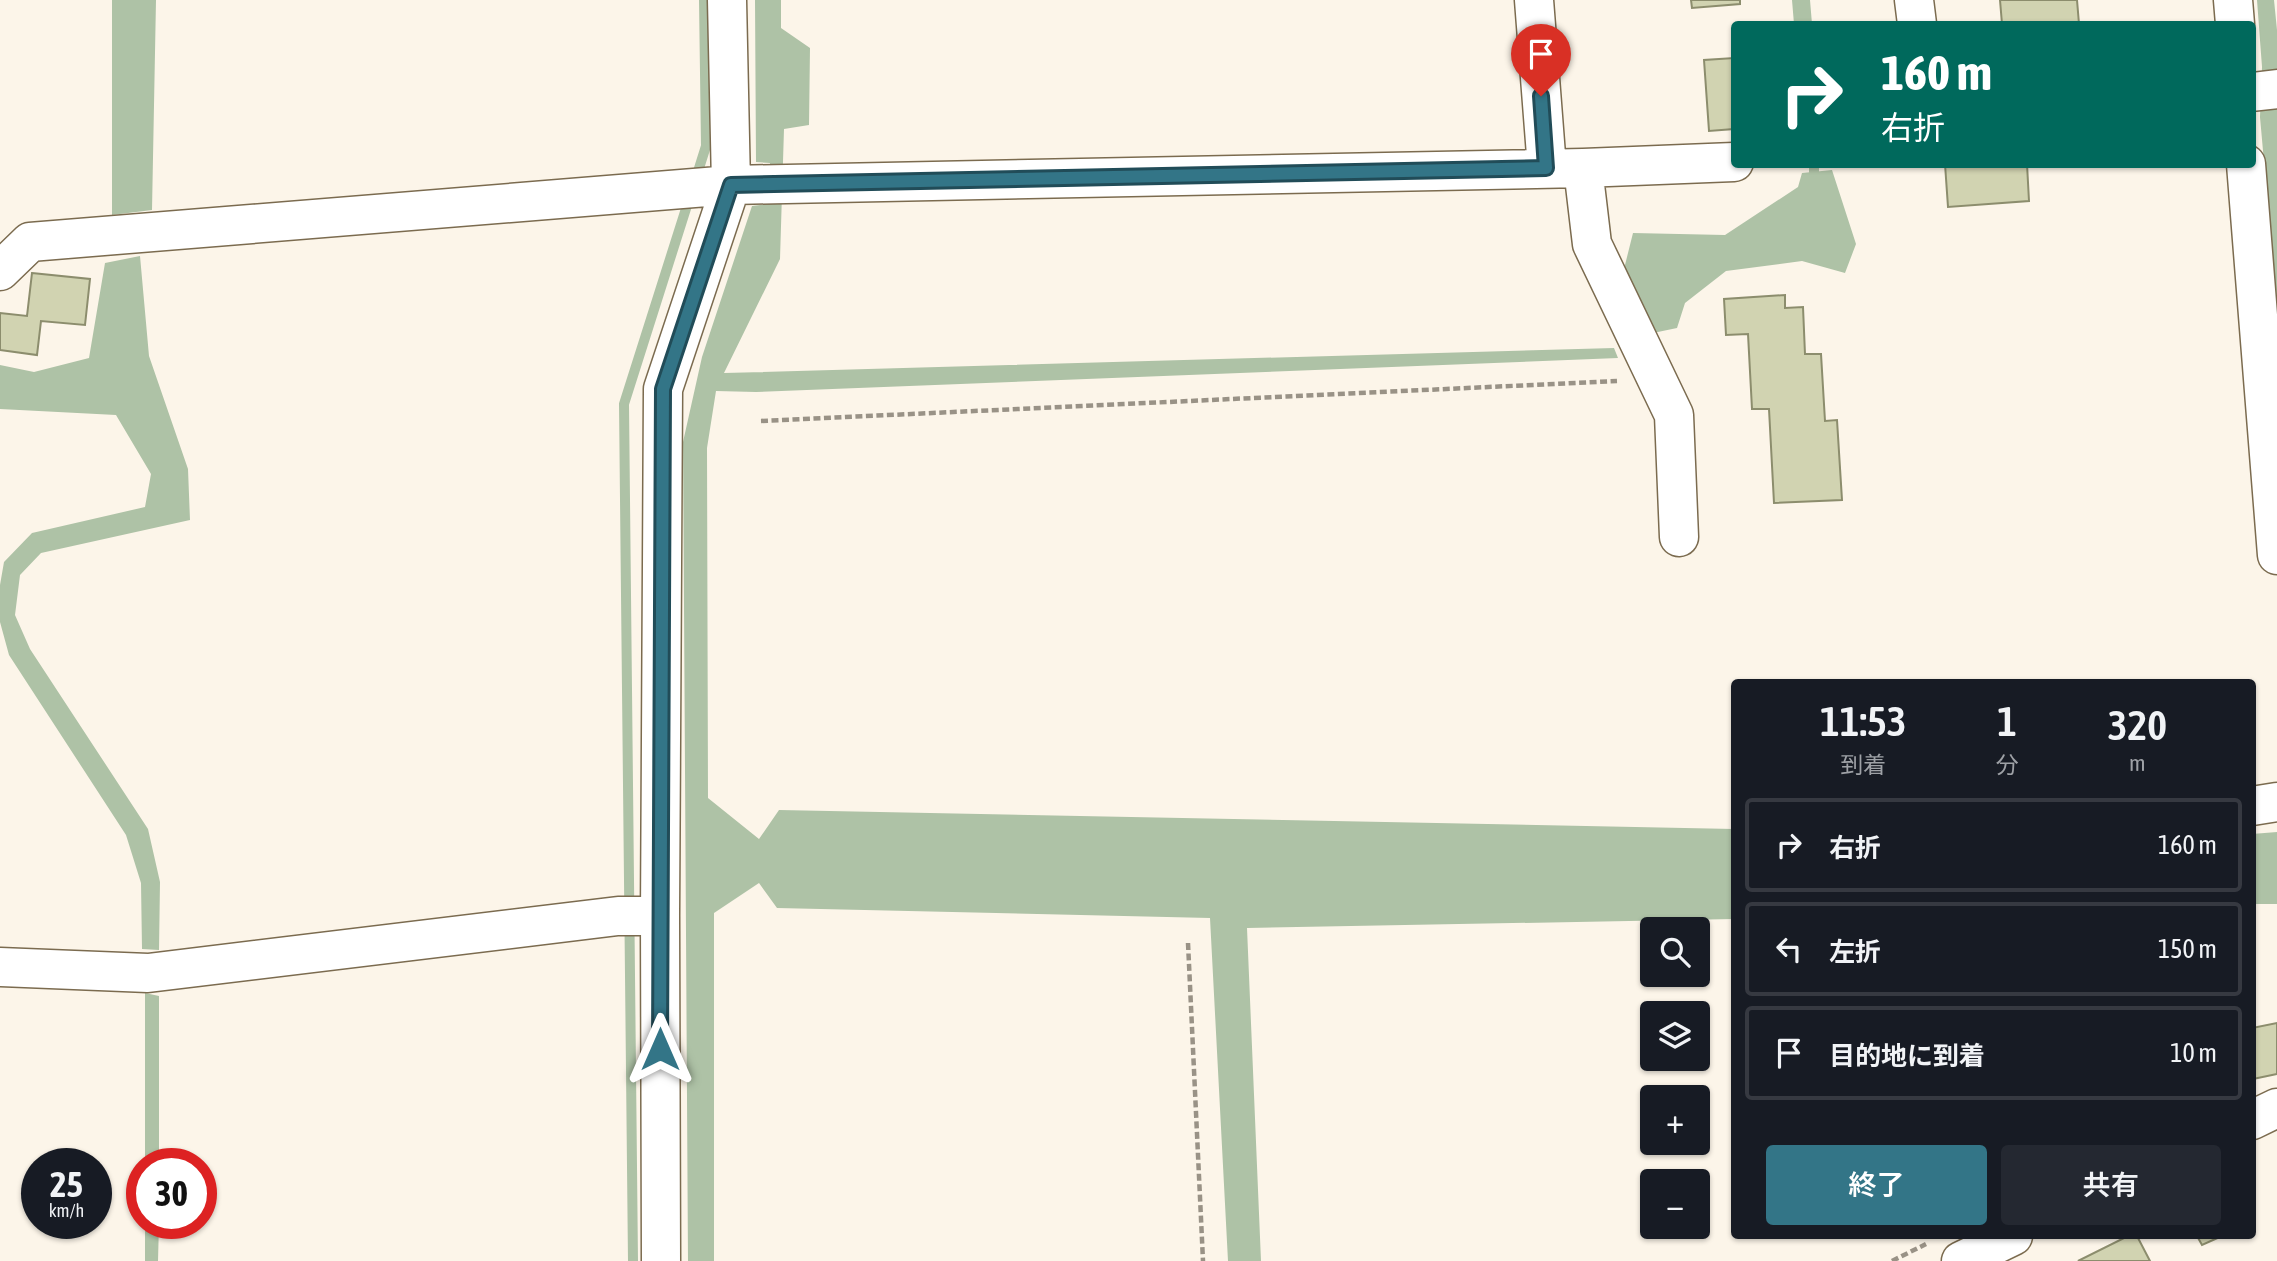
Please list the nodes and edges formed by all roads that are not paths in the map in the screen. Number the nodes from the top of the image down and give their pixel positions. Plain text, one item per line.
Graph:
1 (727, 0) edge
2 (1534, 0) edge
3 (1914, 0) edge
4 (2233, 0) edge
5 (1917, 21) edge
6 (2235, 21) edge
7 (2277, 89) edge
8 (2256, 92) edge
9 (1731, 162) edge
10 (1565, 168) junction
11 (2246, 168) edge
12 (719, 186) junction
13 (0, 271) edge
14 (1679, 537) dead end
15 (2277, 555) edge
16 (2277, 802) edge
17 (2256, 805) edge
18 (640, 916) junction
19 (0, 967) edge
20 (2277, 1108) edge
21 (2256, 1118) edge
22 (2000, 1239) edge
23 (1947, 1251) edge
24 (661, 1261) edge

1 - 12 street
2 - 10 street
3 - 5 street
4 - 6 street
7 - 8 street
9 - 10 street
10 - 12 street
10 - 14 street
11 - 15 street
12 - 13 street
12 - 18 street
16 - 17 street
18 - 19 street
18 - 24 street
20 - 21 street
22 - 23 street

